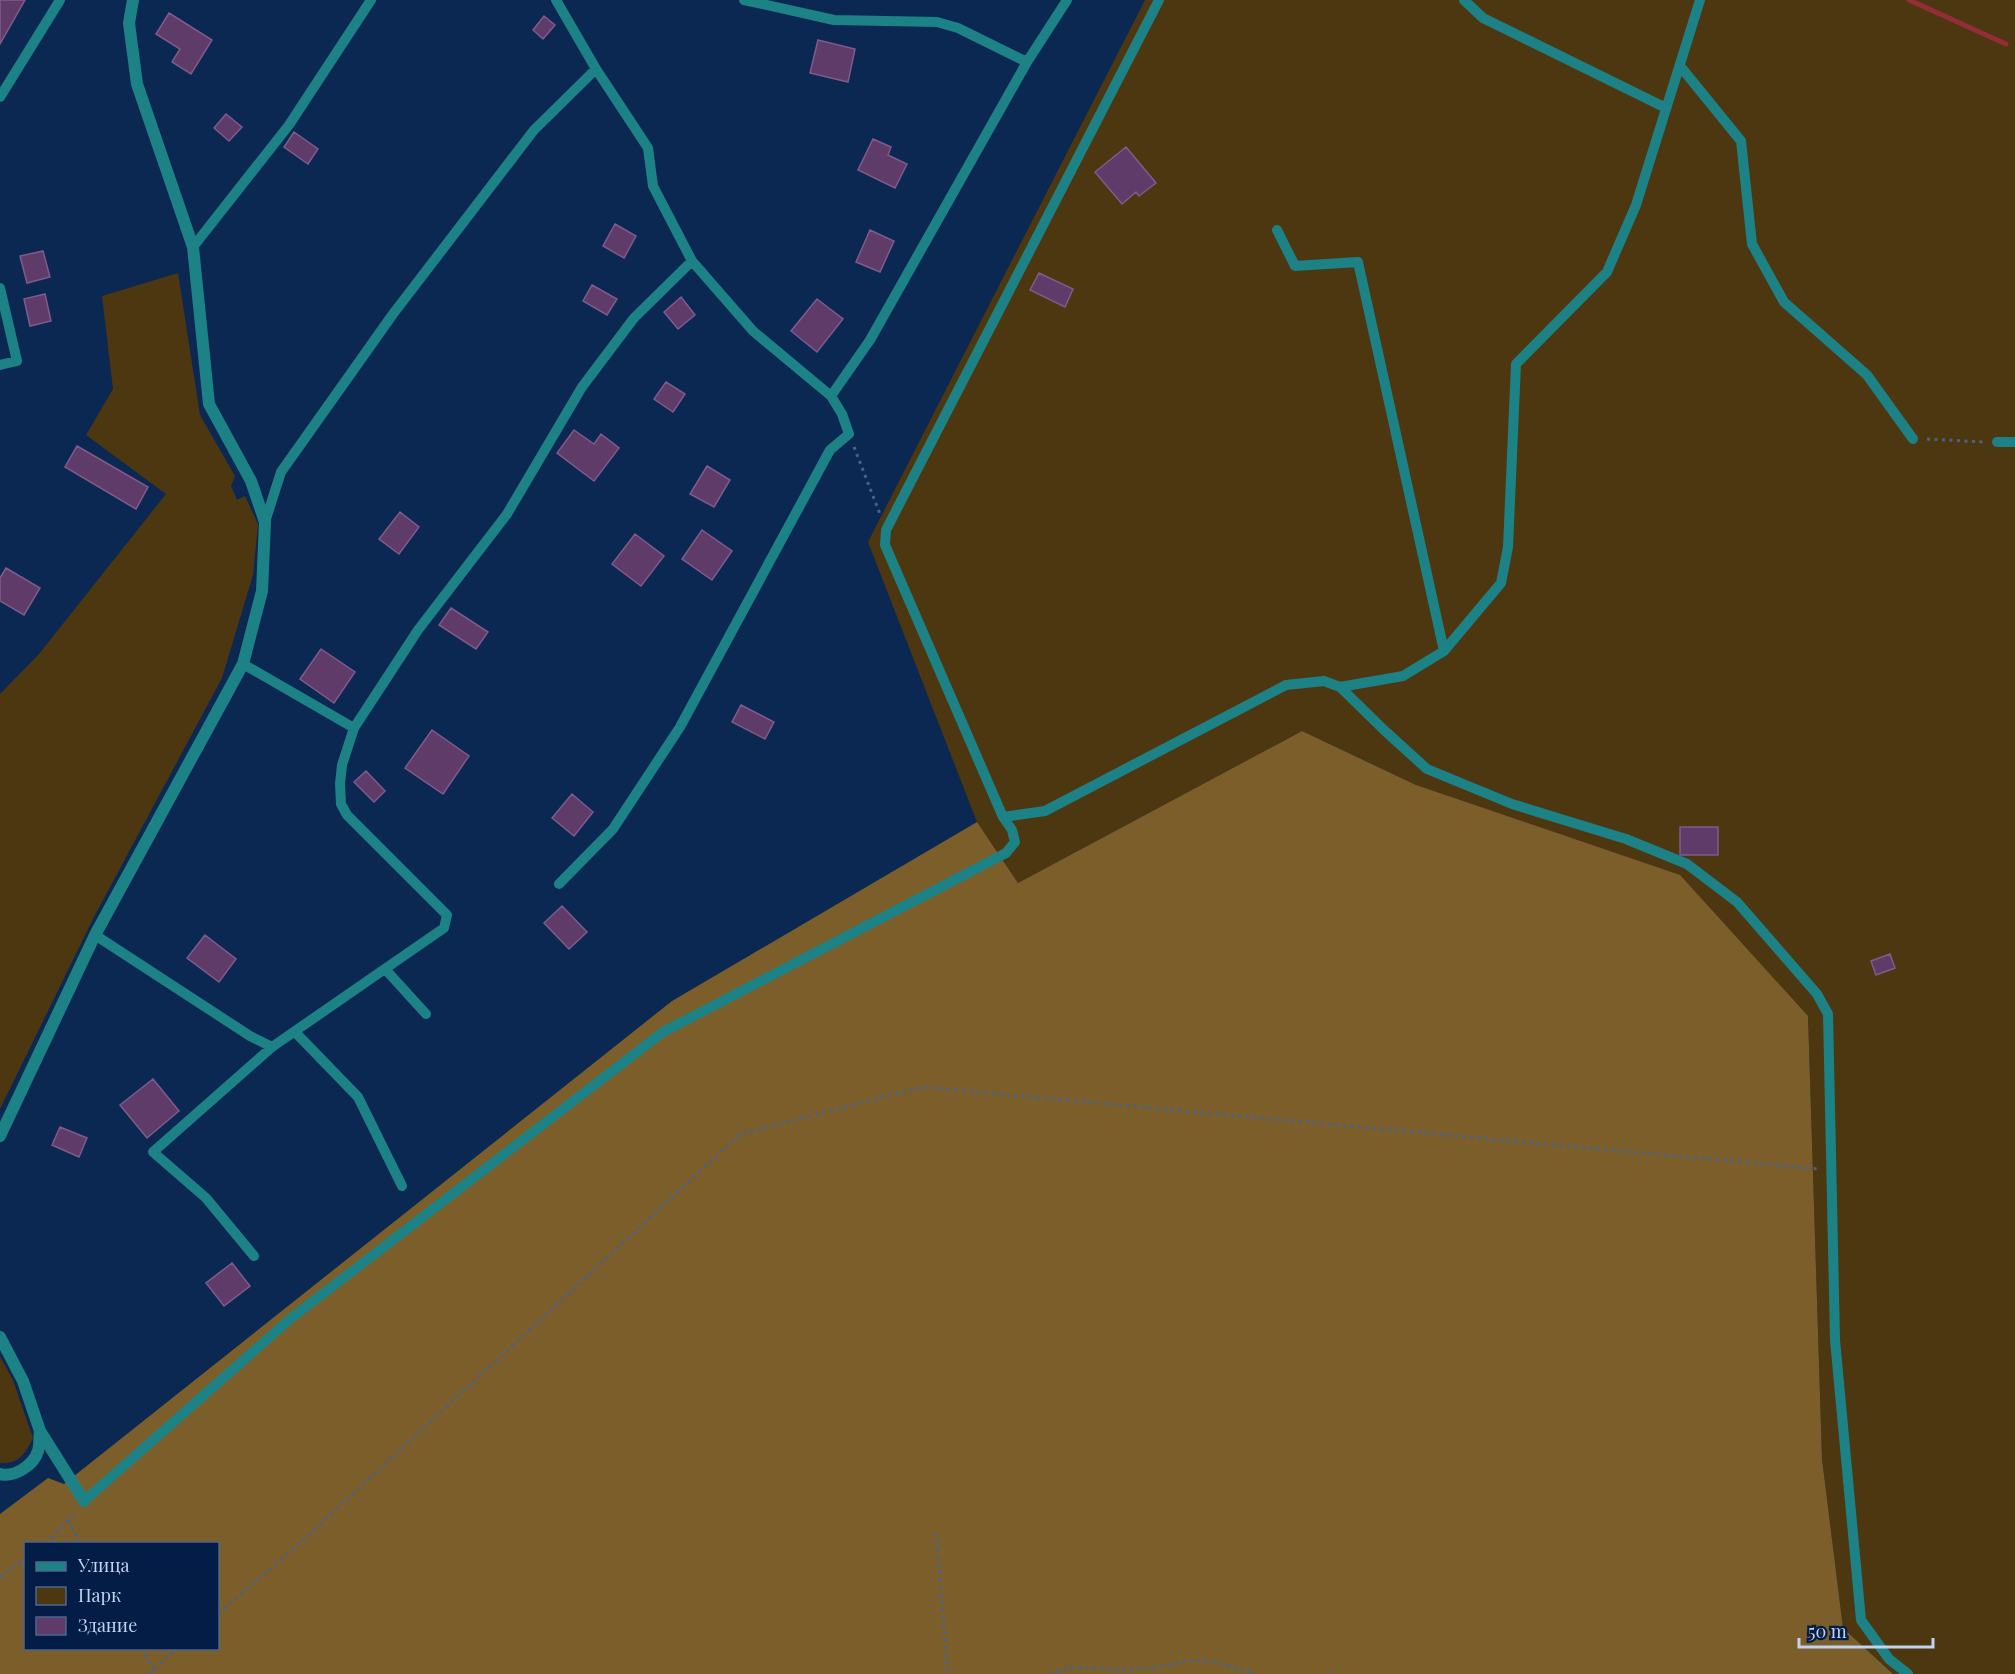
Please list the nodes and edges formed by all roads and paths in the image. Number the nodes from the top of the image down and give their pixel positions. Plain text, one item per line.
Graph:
1 (60, 0) edge
2 (133, 0) edge
3 (371, 0) edge
4 (556, 0) edge
5 (744, 0) edge
6 (1067, 0) edge
7 (1159, 0) edge
8 (1464, 0) edge
9 (1700, 0) edge
10 (1027, 62) junction
11 (1680, 66) junction
12 (596, 69) junction
13 (0, 98) edge
14 (1666, 108) junction
15 (1277, 230) dead end
16 (193, 247) junction
17 (692, 261) junction
18 (0, 288) edge
19 (0, 365) edge
20 (831, 396) junction
21 (849, 434) junction
22 (1913, 438) joint
23 (1997, 442) joint
24 (2015, 442) edge
25 (265, 522) junction
26 (886, 530) junction
27 (1444, 651) junction
28 (243, 663) junction
29 (1340, 687) junction
30 (354, 728) junction
31 (1004, 817) junction
32 (559, 884) dead end
33 (95, 935) junction
34 (385, 969) junction
35 (426, 1014) dead end
36 (295, 1032) junction
37 (272, 1047) junction
38 (0, 1136) edge
39 (1831, 1170) junction
40 (402, 1186) dead end
41 (254, 1256) dead end
42 (0, 1337) edge
43 (40, 1431) junction
44 (0, 1474) edge
45 (84, 1501) junction
46 (68, 1520) junction
47 (936, 1534) dead end
48 (48, 1542) edge
49 (80, 1542) edge
50 (24, 1559) edge
51 (0, 1577) edge
52 (219, 1613) edge
53 (142, 1650) edge
54 (176, 1650) edge
55 (153, 1670) junction
56 (148, 1674) edge
57 (156, 1674) edge
58 (948, 1674) edge
59 (1049, 1674) edge
60 (1256, 1674) edge
61 (1328, 1674) edge
62 (1334, 1674) edge
63 (1908, 1674) edge

1 - 13 lane
2 - 16 street
3 - 16 lane
4 - 12 lane
5 - 10 lane
6 - 10 lane
7 - 26 lane
8 - 14 lane
9 - 11 lane
10 - 20 lane
11 - 14 lane
11 - 22 lane
12 - 17 lane
12 - 25 lane
14 - 27 lane
15 - 27 lane
16 - 25 street
17 - 20 lane
17 - 30 lane
18 - 19 lane
20 - 21 lane
21 - 26 path
21 - 32 lane
22 - 23 path
23 - 24 lane
25 - 28 street
26 - 31 lane
27 - 29 lane
28 - 30 lane
28 - 33 street
29 - 31 lane
29 - 39 lane
30 - 34 lane
31 - 45 lane
33 - 37 lane
33 - 38 street
34 - 35 lane
34 - 36 lane
36 - 37 lane
36 - 40 lane
37 - 41 lane
39 - 52 path
39 - 63 lane
42 - 43 street
43 - 44 street
43 - 45 street
45 - 46 path
46 - 48 path
46 - 49 path
47 - 58 path
50 - 51 path
53 - 55 path
54 - 55 path
55 - 56 path
55 - 57 path
59 - 60 path
61 - 62 path

